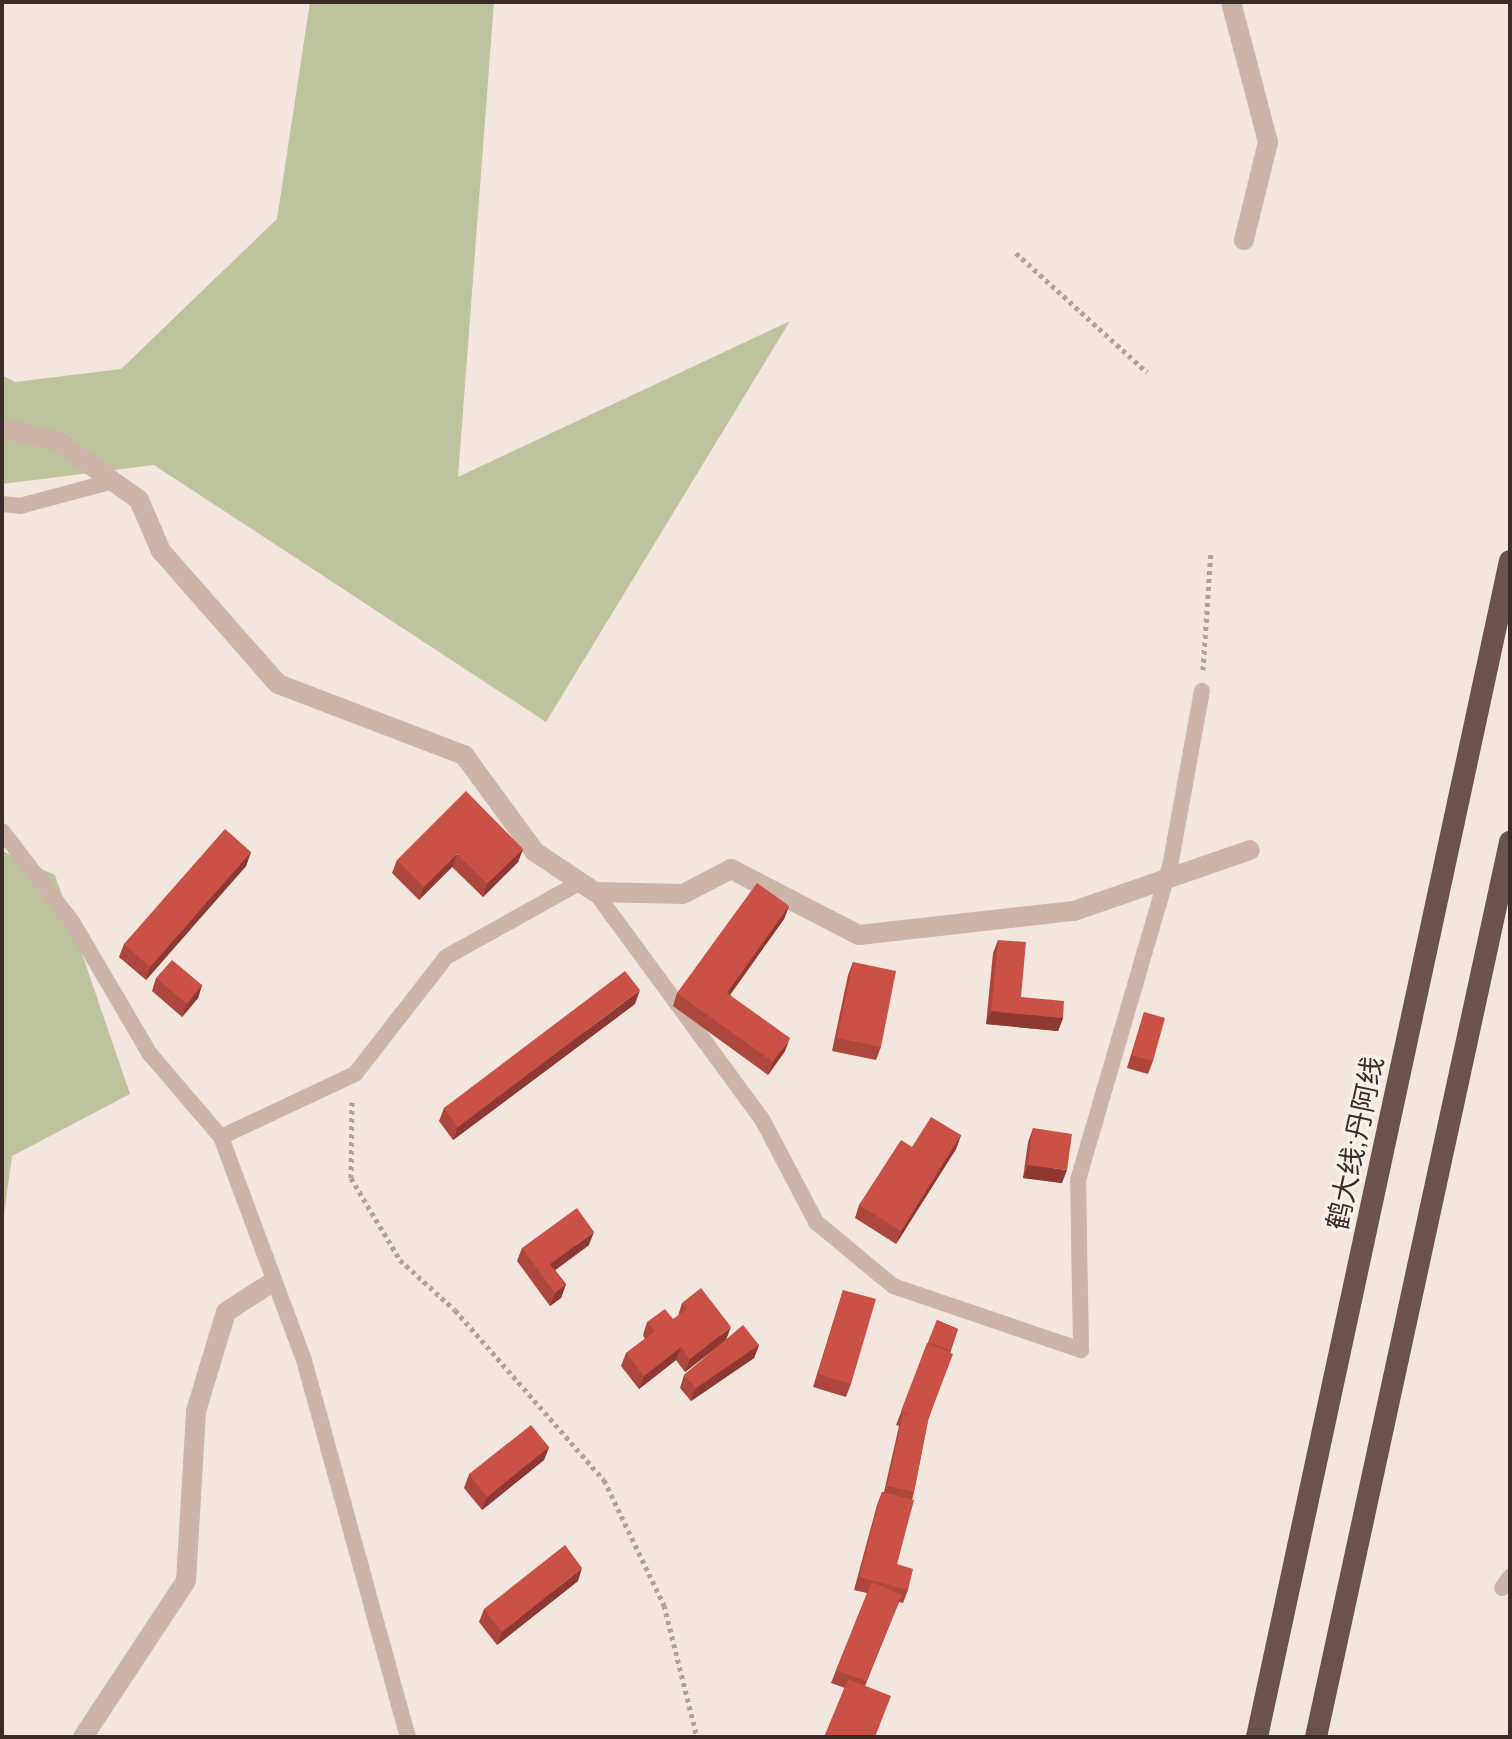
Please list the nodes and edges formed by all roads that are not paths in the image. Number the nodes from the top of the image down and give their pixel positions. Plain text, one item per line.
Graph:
1 (1231, 2) edge
2 (1244, 240) dead end
3 (2, 428) edge
4 (113, 481) junction
5 (2, 504) edge
6 (1510, 561) edge
7 (1202, 691) road end
8 (2, 831) edge
9 (1510, 842) edge
10 (1250, 850) dead end
11 (1166, 880) junction
12 (588, 887) junction
13 (221, 1137) junction
14 (271, 1283) junction
15 (83, 1737) edge
16 (408, 1737) edge
17 (1257, 1737) edge
18 (1316, 1737) edge

1 - 2 street
3 - 4 street
4 - 5 lane
4 - 12 street
6 - 17 highway, 鹤大线;丹阿线
7 - 11 lane
8 - 13 lane
9 - 18 highway
10 - 11 street
11 - 12 street
11 - 12 lane
12 - 13 lane
13 - 14 lane
14 - 15 street
14 - 16 lane

